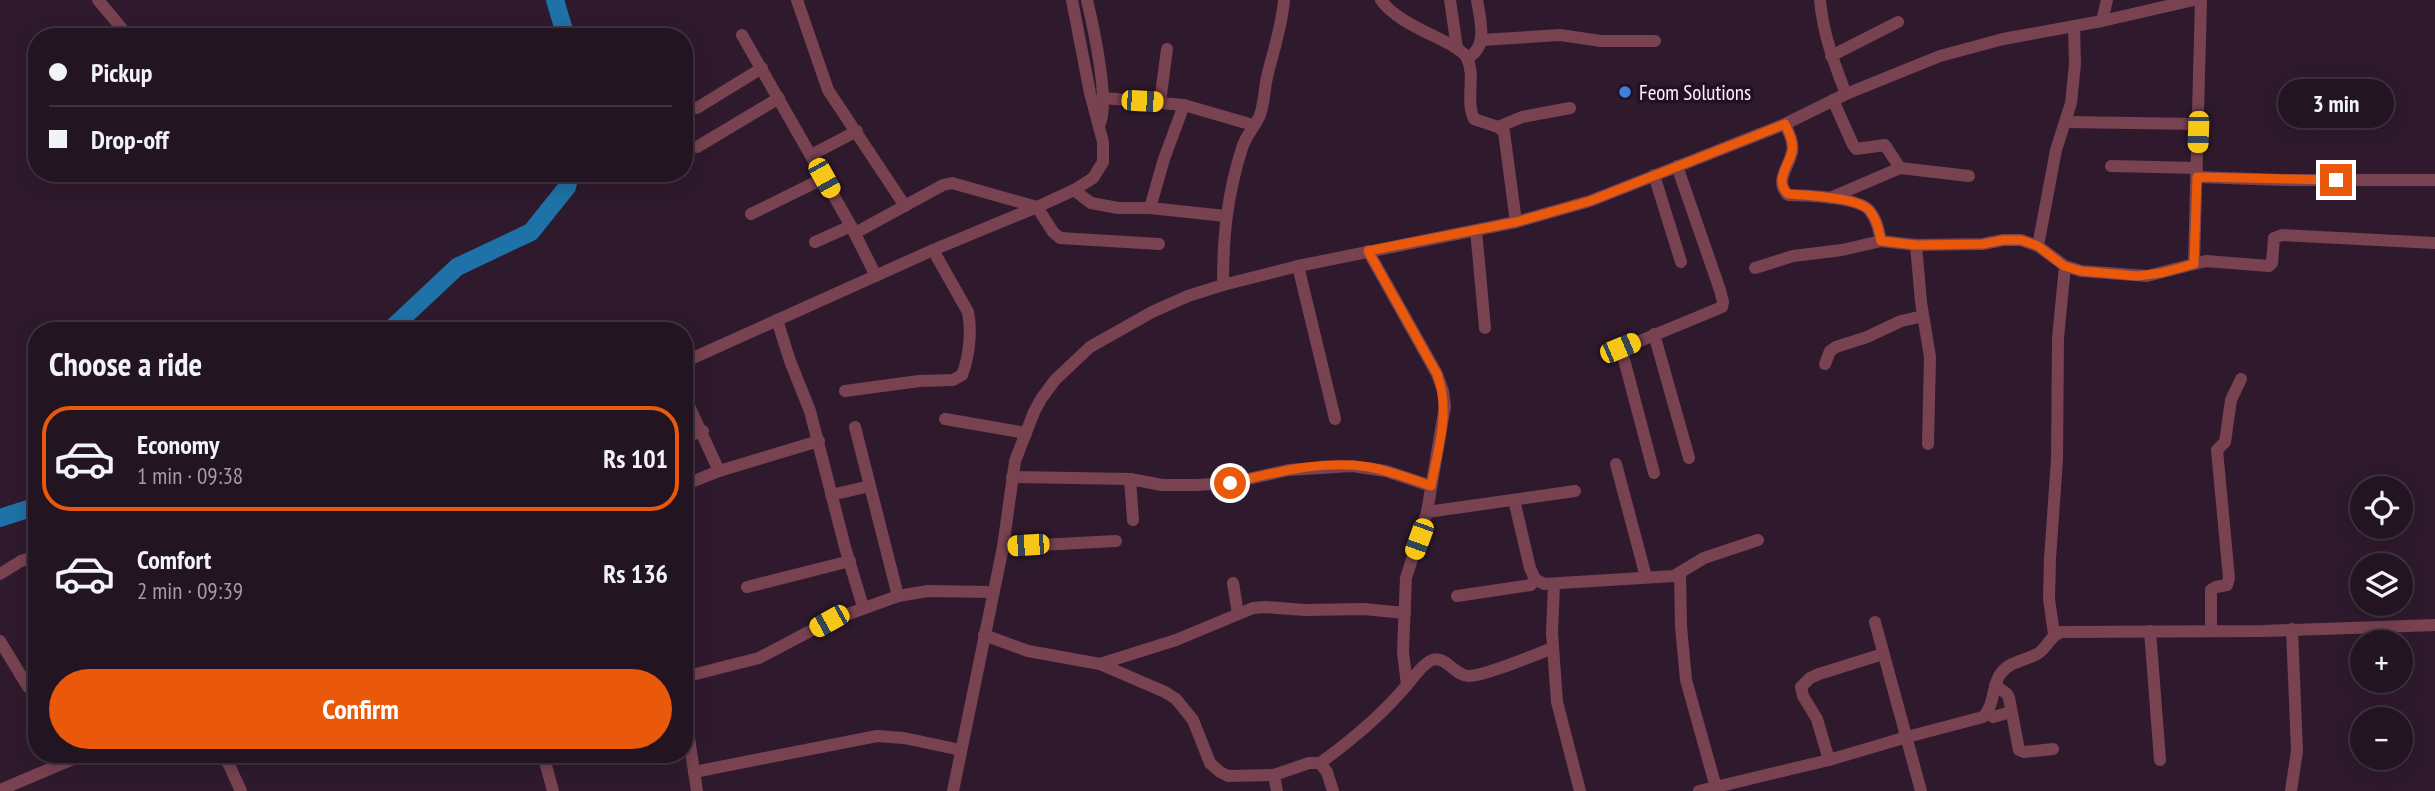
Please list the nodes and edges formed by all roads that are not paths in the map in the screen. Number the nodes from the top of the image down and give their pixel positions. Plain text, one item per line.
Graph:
1 (98, 0) edge
2 (797, 0) edge
3 (1072, 0) edge
4 (1087, 0) edge
5 (1284, 0) edge
6 (1381, 0) edge
7 (1450, 0) edge
8 (1477, 0) edge
9 (1820, 0) edge
10 (2107, 0) edge
11 (2194, 0) edge
12 (2201, 0) edge
13 (2102, 21) junction
14 (1898, 22) dead end
15 (2074, 26) junction
16 (121, 28) edge
17 (742, 35) dead end
18 (1481, 40) junction
19 (1655, 41) dead end
20 (1167, 48) dead end
21 (1457, 48) junction
22 (1831, 56) junction
23 (1467, 58) junction
24 (762, 68) junction
25 (1846, 94) junction
26 (779, 98) junction
27 (1104, 98) junction
28 (1833, 100) junction
29 (1160, 102) junction
30 (1184, 105) junction
31 (697, 108) dead end
32 (1570, 108) dead end
33 (2065, 122) junction
34 (1785, 124) junction
35 (2198, 124) junction
36 (1098, 125) junction
37 (1253, 125) junction
38 (1498, 127) junction
39 (857, 131) junction
40 (697, 147) dead end
41 (811, 155) junction
42 (1677, 166) junction
43 (2111, 166) dead end
44 (1900, 168) junction
45 (2197, 172) junction
46 (1654, 175) junction
47 (1969, 176) dead end
48 (824, 178) junction
49 (2435, 180) edge
50 (1074, 190) junction
51 (1829, 198) junction
52 (905, 206) junction
53 (1037, 207) junction
54 (1150, 208) junction
55 (751, 214) dead end
56 (1225, 216) junction
57 (1516, 222) junction
58 (853, 229) junction
59 (1476, 230) junction
60 (1881, 241) junction
61 (815, 242) dead end
62 (2435, 243) edge
63 (1159, 244) dead end
64 (1916, 245) junction
65 (2038, 246) junction
66 (933, 250) junction
67 (1368, 251) junction
68 (1681, 262) dead end
69 (2194, 264) junction
70 (1298, 266) junction
71 (2064, 266) junction
72 (1755, 268) dead end
73 (876, 276) junction
74 (1223, 285) junction
75 (1923, 316) junction
76 (777, 320) junction
77 (1485, 328) dead end
78 (1654, 334) junction
79 (693, 358) edge
80 (1825, 364) dead end
81 (2241, 379) dead end
82 (845, 391) dead end
83 (693, 412) edge
84 (946, 419) dead end
85 (1335, 419) dead end
86 (855, 427) dead end
87 (703, 431) junction
88 (1026, 433) junction
89 (693, 434) edge
90 (819, 441) junction
91 (1928, 444) dead end
92 (1689, 458) dead end
93 (1616, 464) dead end
94 (719, 471) junction
95 (1654, 473) dead end
96 (1012, 477) junction
97 (1130, 479) junction
98 (693, 481) edge
99 (870, 486) junction
100 (1431, 486) junction
101 (1575, 491) dead end
102 (831, 495) junction
103 (1514, 500) junction
104 (1427, 512) junction
105 (1133, 520) dead end
106 (1758, 540) dead end
107 (1116, 541) dead end
108 (1003, 547) junction
109 (28, 559) edge
110 (850, 561) junction
111 (1680, 573) junction
112 (0, 574) edge
113 (1646, 577) junction
114 (1535, 579) junction
115 (1233, 583) dead end
116 (1554, 584) junction
117 (747, 587) dead end
118 (993, 592) junction
119 (898, 596) junction
120 (1457, 596) dead end
121 (863, 607) junction
122 (1405, 612) junction
123 (1238, 614) junction
124 (1875, 622) dead end
125 (2435, 625) edge
126 (2292, 629) junction
127 (2150, 631) junction
128 (2211, 631) junction
129 (2054, 634) junction
130 (984, 635) junction
131 (0, 641) edge
132 (1553, 648) junction
133 (1883, 654) junction
134 (1100, 664) junction
135 (693, 675) edge
136 (1407, 685) junction
137 (1995, 685) junction
138 (28, 687) dead end
139 (1989, 712) junction
140 (2011, 712) junction
141 (1907, 737) junction
142 (2053, 749) dead end
143 (961, 750) junction
144 (1829, 760) junction
145 (2160, 760) dead end
146 (64, 763) edge
147 (228, 763) edge
148 (545, 763) edge
149 (693, 763) edge
150 (1320, 764) junction
151 (694, 772) junction
152 (1274, 775) junction
153 (1716, 788) edge
154 (0, 790) edge
155 (241, 791) edge
156 (553, 791) edge
157 (697, 791) edge
158 (953, 791) edge
159 (1277, 791) edge
160 (1333, 791) edge
161 (1580, 791) edge
162 (1699, 791) edge
163 (1921, 791) edge
164 (2291, 791) edge

1 - 16 street
2 - 39 street
3 - 36 street
4 - 27 street
5 - 37 street
6 - 21 street
7 - 21 street
8 - 18 street
9 - 22 street
10 - 13 street
11 - 13 street
12 - 35 street
13 - 15 street
14 - 22 street
15 - 25 street
15 - 33 street
17 - 24 street
18 - 19 street
18 - 23 street
20 - 29 street
21 - 23 street
22 - 25 street
23 - 38 street
24 - 26 street
24 - 31 street
25 - 28 street
26 - 40 street
26 - 41 street
27 - 29 street
27 - 36 street
28 - 34 street
28 - 44 street
29 - 30 street
30 - 37 street
30 - 54 street
32 - 38 street
33 - 35 street
33 - 65 street
34 - 42 street
34 - 51 street
35 - 45 street
36 - 50 street
37 - 56 street
38 - 57 street
39 - 41 street
39 - 52 street
41 - 48 street
42 - 46 street
42 - 78 street
43 - 45 street
44 - 47 street
44 - 51 street
45 - 49 street
45 - 69 street
46 - 57 street
46 - 68 street
48 - 55 street
48 - 58 street
50 - 53 street
50 - 54 street
51 - 60 street
52 - 53 street
52 - 58 street
53 - 63 street
53 - 66 street
54 - 56 street
56 - 74 street
57 - 59 street
58 - 61 street
58 - 73 street
59 - 67 street
59 - 77 street
60 - 64 street
60 - 72 street
62 - 69 street
64 - 65 street
64 - 75 street
65 - 71 street
66 - 73 street
66 - 82 street
67 - 70 street
67 - 100 street
69 - 71 street
70 - 74 street
70 - 85 street
71 - 129 street
73 - 76 street
74 - 88 street
75 - 80 street
75 - 91 street
76 - 79 street
76 - 90 street
78 - 92 street
78 - 95 street
81 - 128 street
83 - 87 street
84 - 88 street
86 - 99 street
87 - 89 street
87 - 94 street
88 - 96 street
90 - 94 street
90 - 102 street
93 - 113 street
94 - 98 street
96 - 97 street
96 - 108 street
97 - 100 street
97 - 105 street
99 - 102 street
99 - 119 street
100 - 104 street
101 - 103 street
102 - 110 street
103 - 104 street
103 - 114 street
104 - 122 street
106 - 111 street
107 - 108 street
108 - 118 street
109 - 112 street
110 - 117 street
110 - 121 street
111 - 113 street
111 - 153 street
113 - 116 street
114 - 116 street
114 - 120 street
115 - 123 street
116 - 132 street
118 - 119 street
118 - 130 street
119 - 121 street
121 - 135 street
122 - 123 street
122 - 136 street
123 - 134 street
124 - 133 street
125 - 126 street
126 - 128 street
126 - 164 street
127 - 128 street
127 - 129 street
127 - 145 street
129 - 137 street
130 - 134 street
130 - 143 street
131 - 138 street
132 - 136 street
132 - 161 street
133 - 141 street
133 - 144 street
134 - 152 street
136 - 150 street
137 - 139 street
137 - 140 street
139 - 140 street
139 - 141 street
140 - 142 street
141 - 144 street
141 - 163 street
143 - 151 street
143 - 158 street
144 - 153 street
146 - 154 street
147 - 155 street
148 - 156 street
149 - 151 street
150 - 152 street
150 - 160 street
151 - 157 street
152 - 159 street
153 - 162 street

